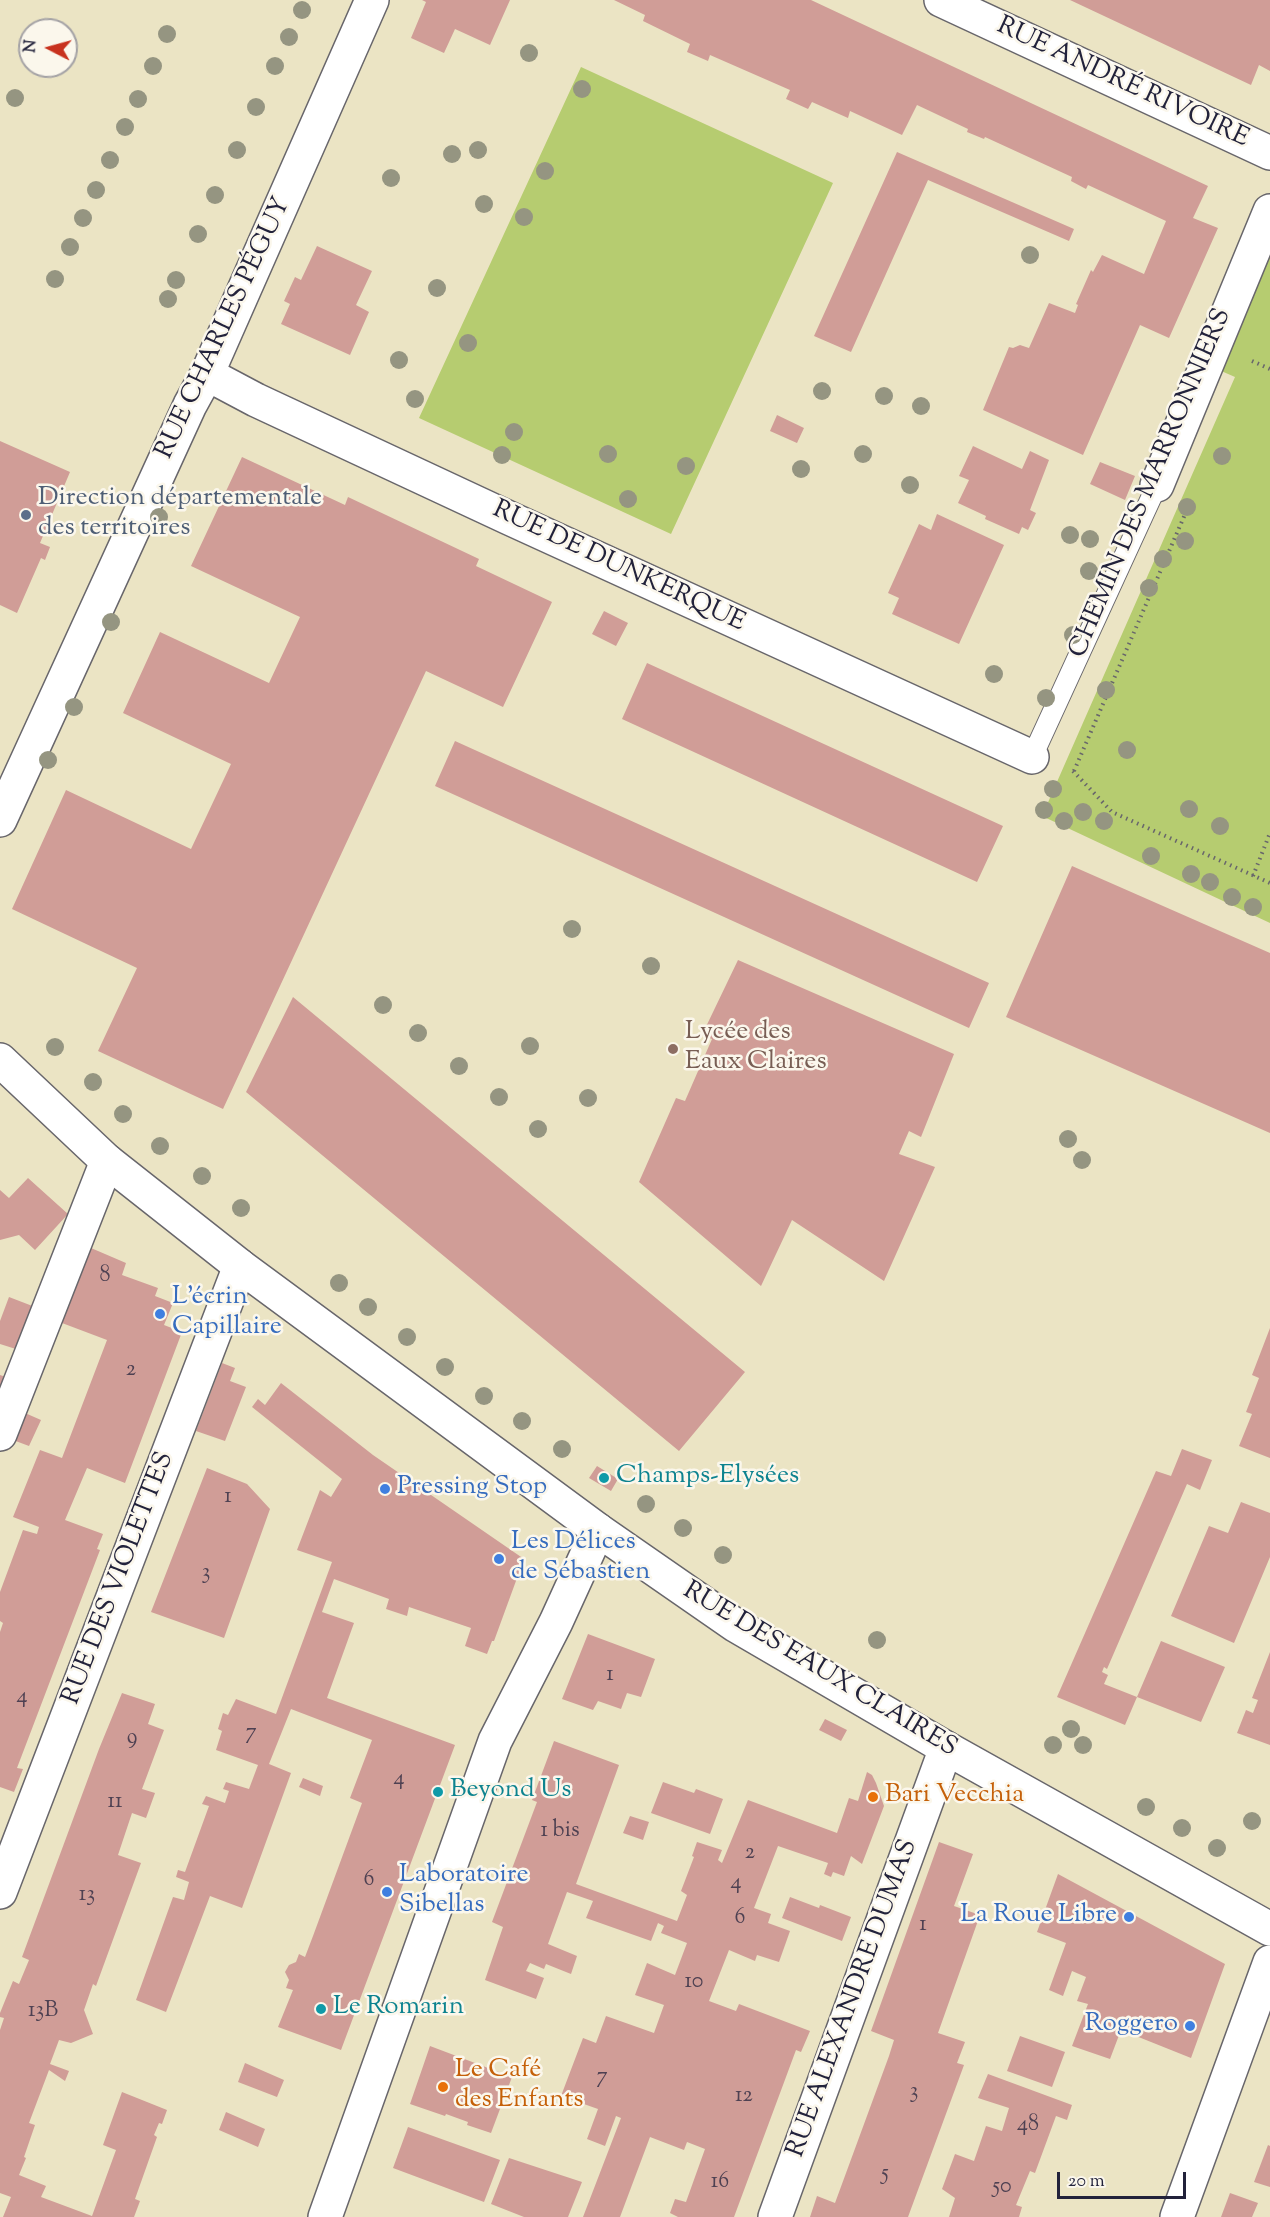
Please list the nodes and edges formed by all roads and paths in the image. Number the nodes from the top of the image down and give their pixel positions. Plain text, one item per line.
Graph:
1 (372, 0) edge
2 (941, 0) edge
3 (1270, 153) edge
4 (1270, 211) edge
5 (1256, 350) dead end
6 (1252, 361) junction
7 (1270, 369) edge
8 (1247, 372) dead end
9 (207, 374) junction
10 (1157, 485) joint
11 (1186, 512) dead end
12 (1032, 757) junction
13 (1074, 771) junction
14 (0, 820) edge
15 (1270, 833) edge
16 (1253, 876) junction
17 (1270, 883) edge
18 (0, 1060) edge
19 (107, 1161) junction
20 (240, 1266) junction
21 (0, 1434) edge
22 (598, 1530) junction
23 (946, 1748) junction
24 (0, 1892) edge
25 (1270, 1929) edge
26 (1270, 1962) edge
27 (325, 2217) edge
28 (775, 2217) edge
29 (1177, 2217) edge

1 - 9 street, RUE CHARLES PÉGUY
2 - 3 street, RUE ANDRÉ RIVOIRE
4 - 10 street, CHEMIN DES MARRONNIERS
5 - 6 path, CHEMIN DES MARRONNIERS
6 - 7 path
6 - 8 path, CHEMIN DES MARRONNIERS
9 - 12 street, RUE DE DUNKERQUE
9 - 14 street, RUE CHARLES PÉGUY
10 - 12 lane, CHEMIN DES MARRONNIERS
11 - 13 path, CHEMIN DES MARRONNIERS
12 - 13 path
13 - 16 path
15 - 16 path
16 - 17 path
18 - 19 street, RUE DES EAUX CLAIRES
19 - 20 street, RUE DES EAUX CLAIRES
19 - 21 street
20 - 22 street, RUE DES EAUX CLAIRES
20 - 24 street, RUE DES VIOLETTES
22 - 23 street, RUE DES EAUX CLAIRES
22 - 27 street
23 - 25 street, RUE DES EAUX CLAIRES
23 - 28 street, RUE ALEXANDRE DUMAS
26 - 29 street

